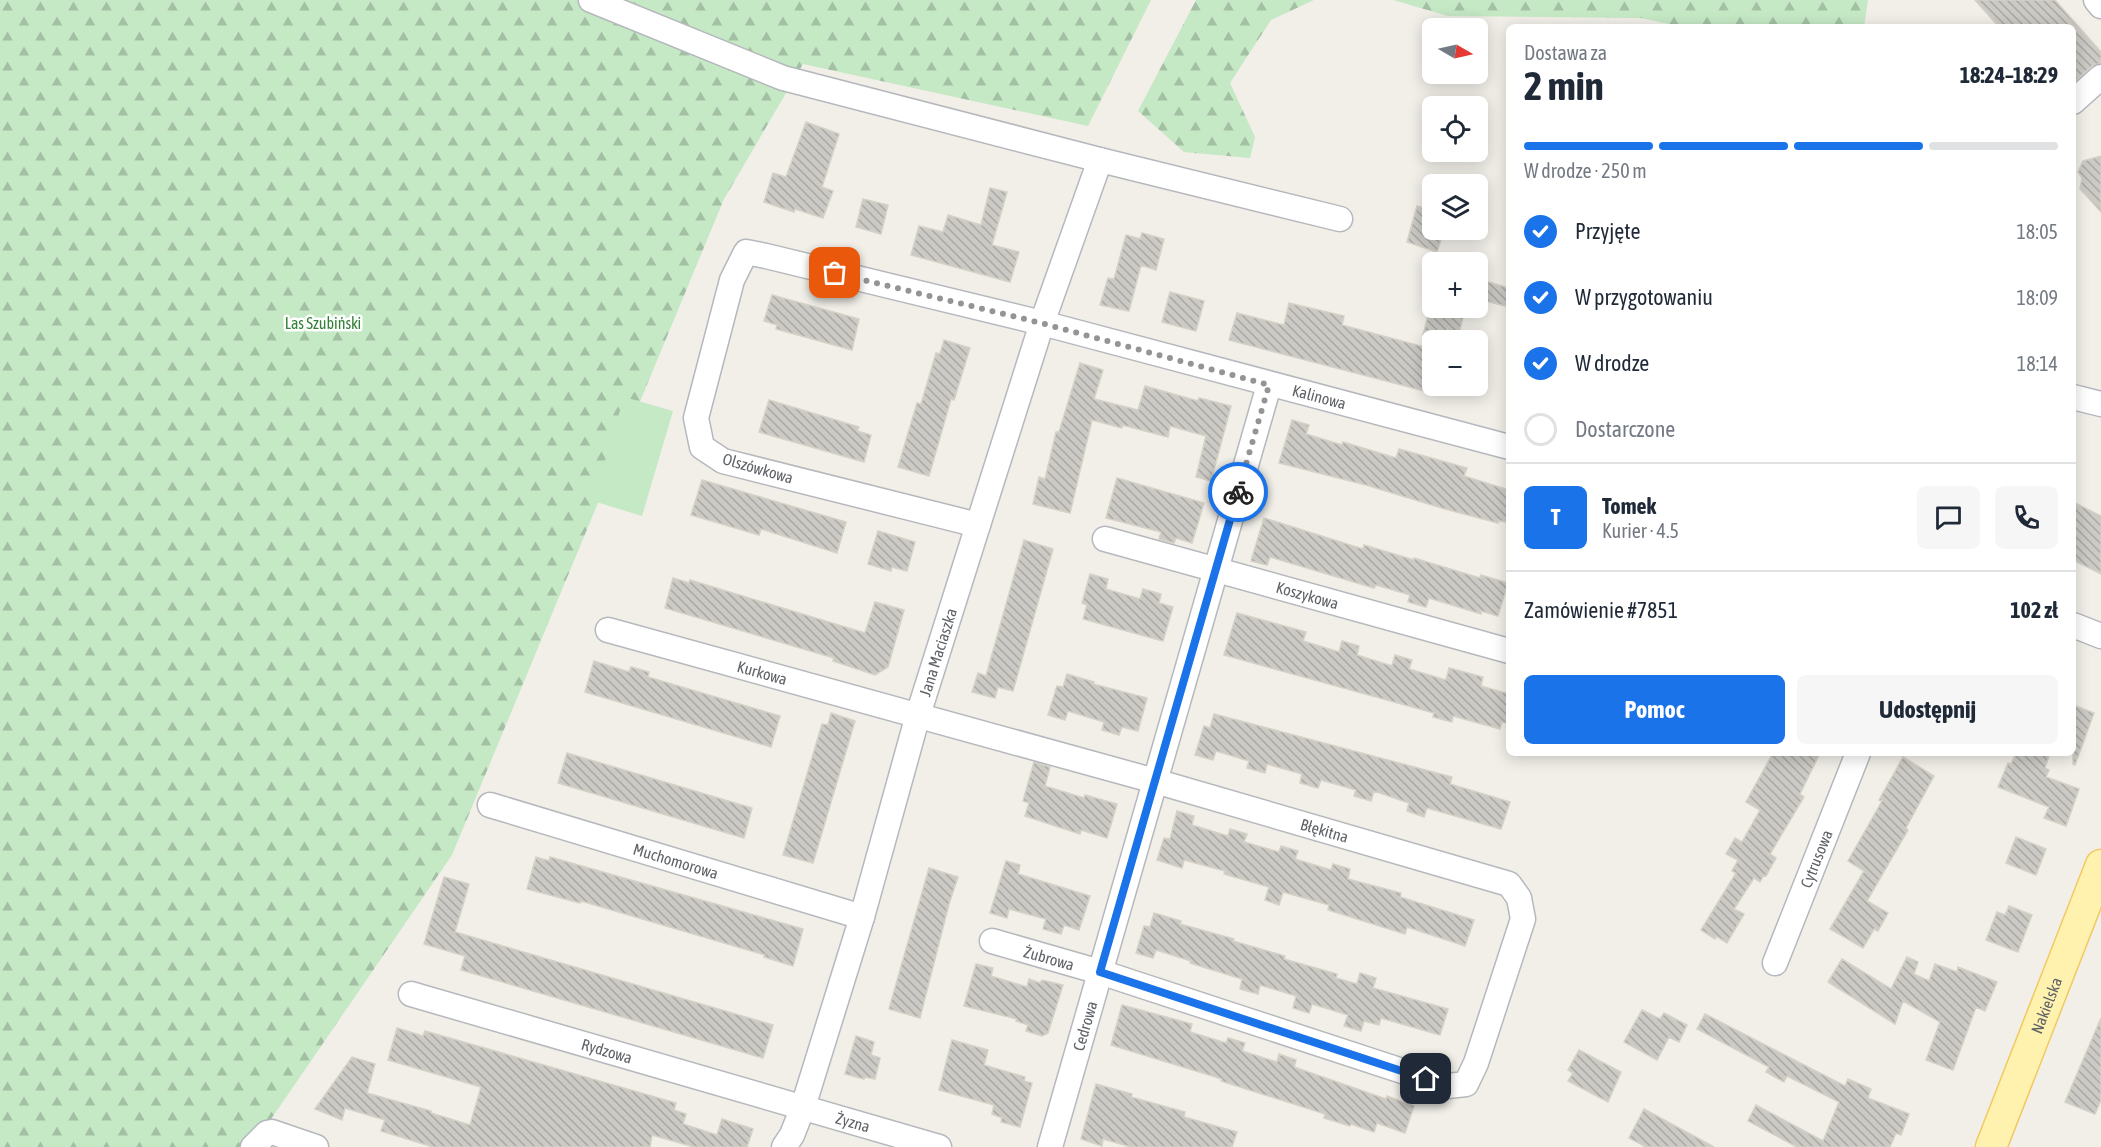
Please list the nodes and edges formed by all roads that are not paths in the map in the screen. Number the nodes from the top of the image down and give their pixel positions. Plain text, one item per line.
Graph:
1 (591, 0) edge
2 (2096, 0) edge
3 (2101, 6) edge
4 (2101, 77) edge
5 (2076, 99) edge
6 (1100, 160) junction
7 (1340, 219) dead end
8 (746, 252) joint
9 (1041, 323) junction
10 (1269, 385) junction
11 (2076, 398) edge
12 (2101, 404) edge
13 (1506, 446) edge
14 (978, 525) junction
15 (1106, 539) dead end
16 (1216, 570) junction
17 (2076, 626) edge
18 (608, 630) dead end
19 (2101, 636) edge
20 (1506, 650) edge
21 (918, 715) junction
22 (1857, 756) edge
23 (1155, 781) junction
24 (490, 805) dead end
25 (2101, 865) edge
26 (862, 916) junction
27 (992, 941) dead end
28 (1775, 963) dead end
29 (1100, 972) junction
30 (411, 994) dead end
31 (1448, 1086) joint
32 (803, 1107) junction
33 (253, 1147) edge
34 (316, 1147) edge
35 (784, 1147) edge
36 (939, 1147) edge
37 (1050, 1147) edge
38 (1991, 1147) edge

1 - 6 street
2 - 3 street
4 - 5 street
6 - 7 street
6 - 9 street, Jana Maciaszka
8 - 9 street, Kalinowa
8 - 14 street, Olszówkowa
9 - 10 street, Kalinowa
9 - 14 street, Jana Maciaszka
10 - 13 street, Kalinowa
10 - 16 street, Cedrowa
11 - 12 street
14 - 21 street, Jana Maciaszka
15 - 16 street, Koszykowa
16 - 20 street, Koszykowa
16 - 23 street, Cedrowa
17 - 19 street
18 - 21 street, Kurkowa
21 - 23 street, Błękitna
21 - 26 street, Jana Maciaszka
22 - 28 street, Cytrusowa
23 - 29 street, Cedrowa
23 - 31 street, Błękitna
24 - 26 street, Muchomorowa
25 - 38 main road, Nakielska
26 - 32 street, Jana Maciaszka
27 - 29 street, Żubrowa
29 - 31 street, Żubrowa
29 - 37 street, Cedrowa
30 - 32 street, Rydzowa
32 - 35 street, Jana Maciaszka
32 - 36 street, Żyzna
33 - 34 street

